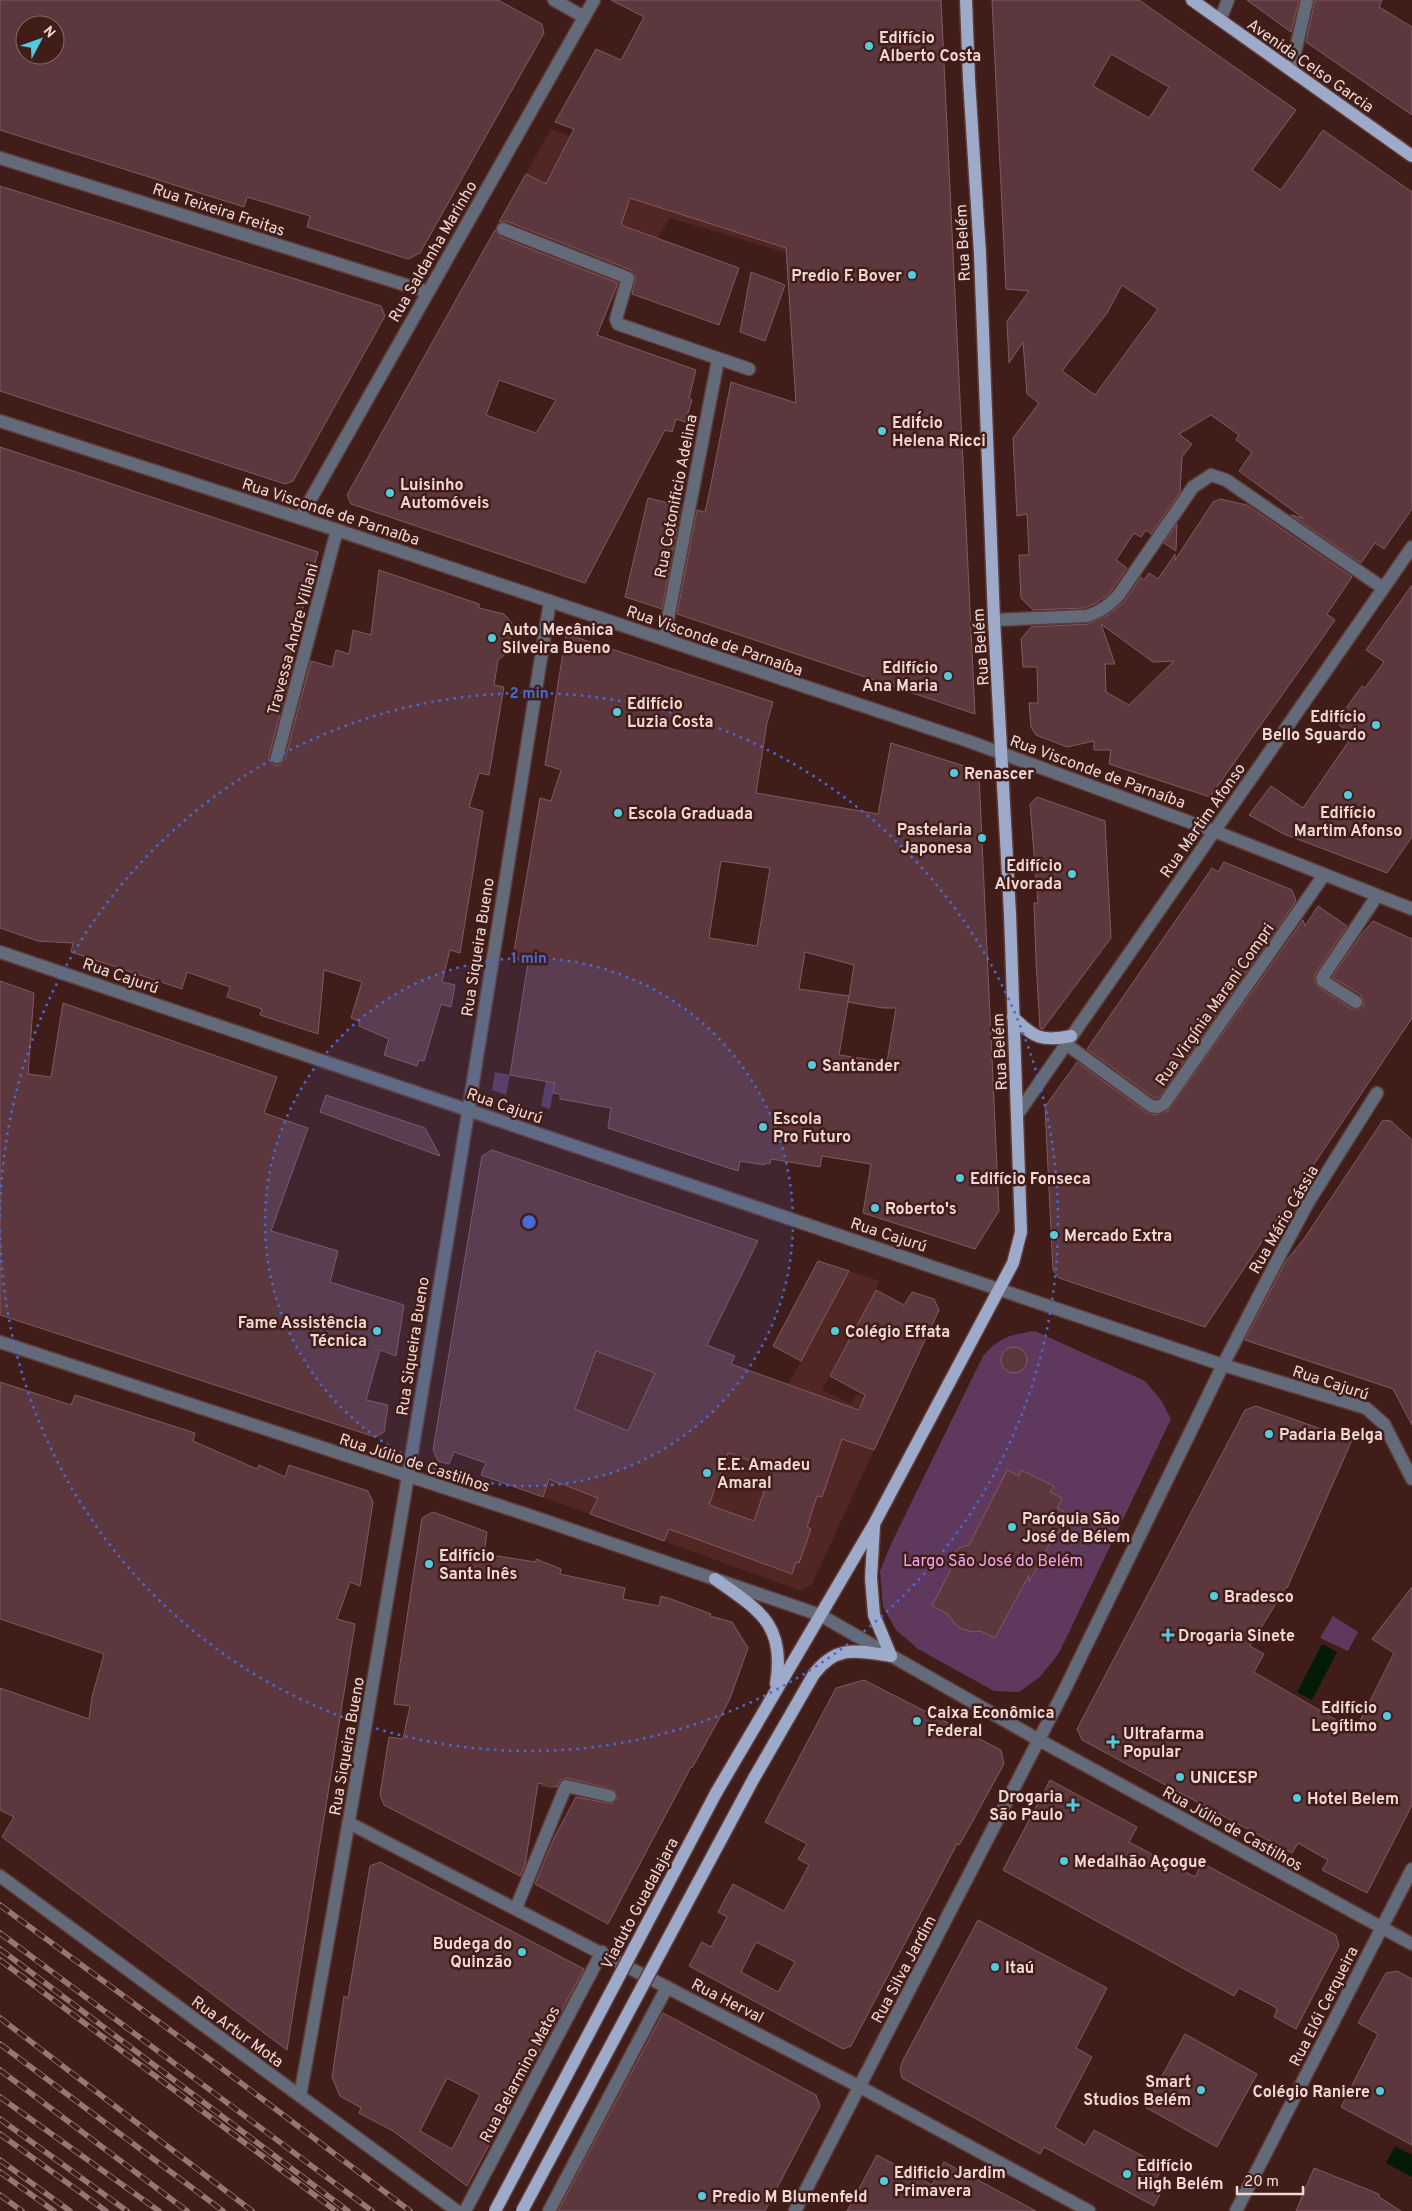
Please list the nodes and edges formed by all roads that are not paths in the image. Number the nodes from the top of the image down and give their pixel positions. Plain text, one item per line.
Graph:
1 (554, 0) edge
2 (594, 0) edge
3 (966, 0) edge
4 (1192, 0) edge
5 (1228, 0) edge
6 (1307, 0) edge
7 (584, 17) junction
8 (1220, 20) junction
9 (1291, 70) junction
10 (1412, 156) edge
11 (0, 158) edge
12 (503, 229) dead end
13 (428, 292) junction
14 (718, 360) junction
15 (749, 369) dead end
16 (0, 420) edge
17 (300, 518) junction
18 (337, 530) junction
19 (1412, 547) edge
20 (1383, 588) junction
21 (550, 601) junction
22 (994, 620) junction
23 (664, 639) junction
24 (1002, 753) junction
25 (277, 757) dead end
26 (1214, 831) junction
27 (1324, 875) junction
28 (1377, 896) junction
29 (1412, 910) edge
30 (0, 952) edge
31 (1356, 1002) dead end
32 (1013, 1017) junction
33 (1069, 1040) junction
34 (1377, 1093) dead end
35 (468, 1109) junction
36 (1019, 1112) junction
37 (999, 1288) junction
38 (0, 1342) edge
39 (1223, 1365) junction
40 (407, 1477) junction
41 (1412, 1479) edge
42 (874, 1524) junction
43 (715, 1579) junction
44 (820, 1615) junction
45 (891, 1656) junction
46 (774, 1692) junction
47 (1039, 1740) junction
48 (610, 1796) dead end
49 (349, 1823) junction
50 (1412, 1869) edge
51 (0, 1876) edge
52 (516, 1908) junction
53 (1382, 1927) junction
54 (1412, 1944) edge
55 (602, 1952) junction
56 (667, 1987) junction
57 (860, 2087) junction
58 (300, 2096) junction
59 (457, 2211) edge
60 (465, 2211) edge
61 (495, 2211) edge
62 (522, 2211) edge
63 (549, 2211) edge
64 (795, 2211) edge
65 (1089, 2211) edge
66 (1236, 2211) edge

1 - 7 street
2 - 7 street, Rua Saldanha Marinho
3 - 22 main road, Rua Belém
4 - 8 main road, Avenida Celso Garcia
5 - 8 street
6 - 9 street
7 - 13 street, Rua Saldanha Marinho
8 - 9 main road, Avenida Celso Garcia
9 - 10 main road, Avenida Celso Garcia
11 - 13 street, Rua Teixeira Freitas
12 - 14 street
13 - 17 street, Rua Saldanha Marinho
14 - 15 street
14 - 23 street, Rua Cotonificio Adelina
16 - 17 street, Rua Visconde de Parnaíba
17 - 18 street, Rua Visconde de Parnaíba
18 - 21 street, Rua Visconde de Parnaíba
18 - 25 street, Travessa Andre Villani
19 - 20 street, Rua Martim Afonso
20 - 22 street
20 - 26 street, Rua Martim Afonso
21 - 23 street, Rua Visconde de Parnaíba
21 - 35 street, Rua Siqueira Bueno
22 - 24 main road, Rua Belém
23 - 24 street, Rua Visconde de Parnaíba
24 - 26 street, Rua Visconde de Parnaíba
24 - 32 main road, Rua Belém
26 - 27 street, Rua Visconde de Parnaíba
26 - 33 street, Rua Martim Afonso
27 - 28 street, Rua Visconde de Parnaíba
27 - 33 street, Rua Virgínia Marani Compri
28 - 29 street, Rua Visconde de Parnaíba
28 - 31 street
30 - 35 street, Rua Cajurú
32 - 33 main road
32 - 36 main road, Rua Belém
33 - 36 street, Rua Martim Afonso
34 - 39 street, Rua Mário Cássia
35 - 37 street, Rua Cajurú
35 - 40 street, Rua Siqueira Bueno
36 - 37 main road, Rua Belém
37 - 39 street
37 - 42 main road
38 - 40 street, Rua Júlio de Castilhos
39 - 41 street, Rua Cajurú
39 - 47 street
40 - 43 street, Rua Júlio de Castilhos
40 - 49 street, Rua Siqueira Bueno
42 - 44 main road
42 - 45 main road
43 - 44 street, Rua Júlio de Castilhos
43 - 46 main road
44 - 45 street
44 - 46 main road, Viaduto Guadalajara
45 - 47 street
45 - 62 main road, bridge
46 - 61 main road, Viaduto Guadalajara, bridge
47 - 53 street, Rua Júlio de Castilhos
47 - 57 street, Rua Silva Jardim
48 - 52 street
49 - 52 street, Rua Herval
49 - 58 street, Rua Siqueira Bueno
50 - 53 street, Rua Elói Cerqueira
51 - 58 street, Rua Artur Mota
52 - 55 street, Rua Herval
53 - 54 street, Rua Júlio de Castilhos
53 - 66 street, Rua Elói Cerqueira
55 - 56 street, Rua Herval
55 - 60 street, Rua Belarmino Matos
56 - 57 street, Rua Herval
56 - 63 street
57 - 64 street, Rua Silva Jardim
57 - 65 street, Rua Herval
58 - 59 street, Rua Artur Mota

